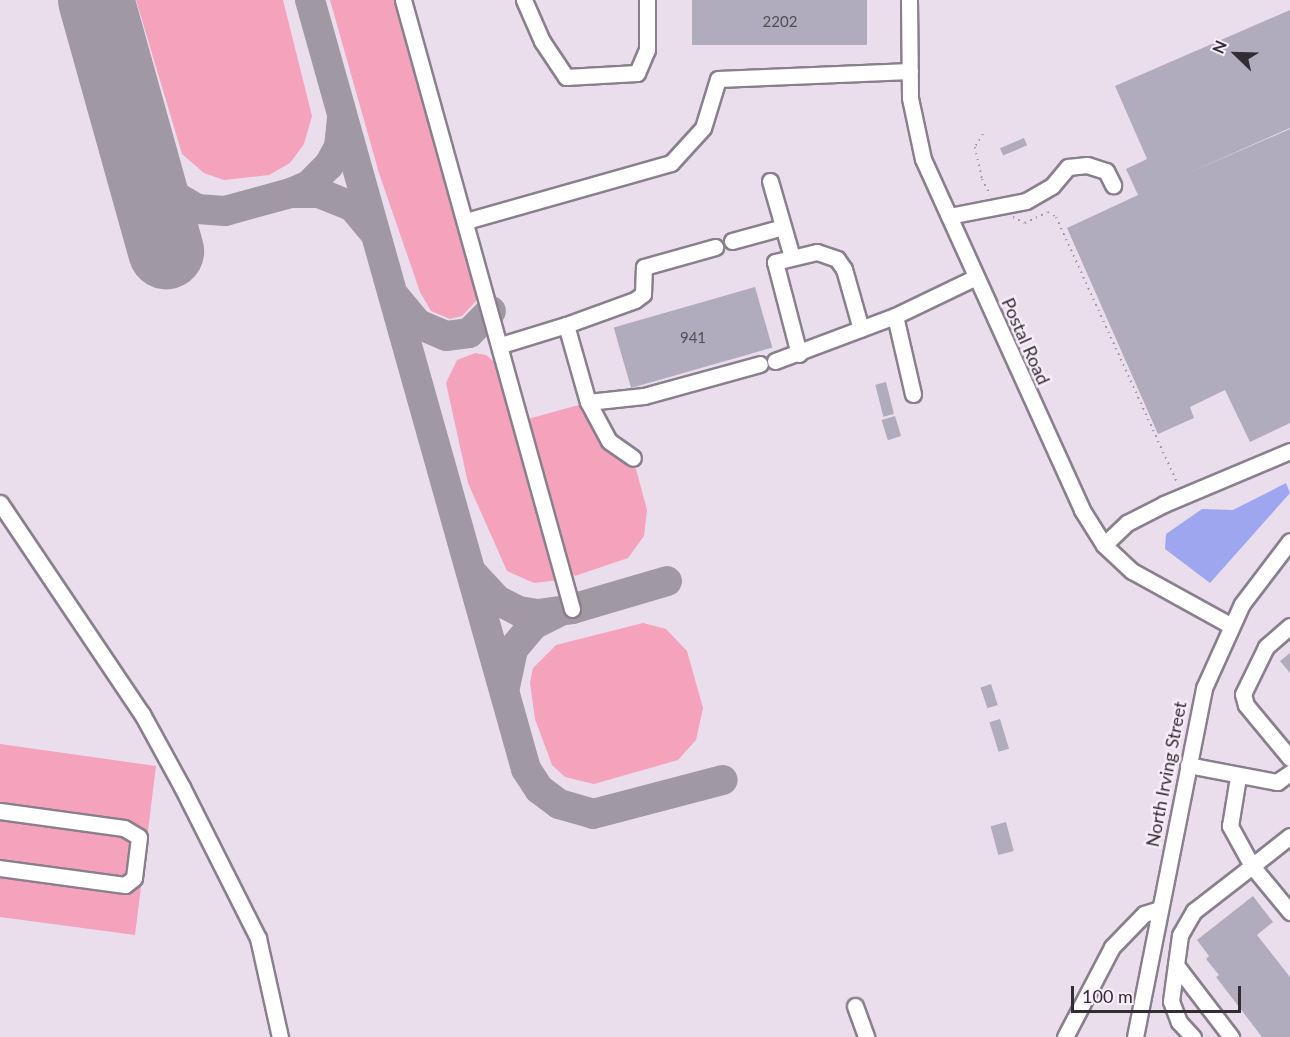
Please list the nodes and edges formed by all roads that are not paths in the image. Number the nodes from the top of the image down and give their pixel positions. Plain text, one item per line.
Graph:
1 (403, 0) edge
2 (524, 0) edge
3 (647, 0) edge
4 (909, 0) edge
5 (910, 71) junction
6 (770, 181) dead end
7 (1113, 185) dead end
8 (948, 216) junction
9 (466, 221) junction
10 (783, 227) junction
11 (732, 241) dead end
12 (715, 247) dead end
13 (792, 257) junction
14 (976, 277) junction
15 (895, 316) junction
16 (566, 325) junction
17 (861, 329) junction
18 (501, 345) junction
19 (799, 354) junction
20 (913, 394) dead end
21 (588, 402) junction
22 (1290, 451) edge
23 (633, 458) dead end
24 (0, 503) edge
25 (1290, 541) edge
26 (1104, 545) junction
27 (572, 609) dead end
28 (1230, 625) junction
29 (1290, 626) edge
30 (1290, 758) edge
31 (1188, 765) junction
32 (1290, 773) edge
33 (1238, 777) junction
34 (0, 811) edge
35 (1290, 836) edge
36 (1252, 866) junction
37 (0, 868) edge
38 (1160, 909) junction
39 (1290, 912) edge
40 (1176, 965) junction
41 (855, 1006) dead end
42 (280, 1037) edge
43 (866, 1037) edge
44 (1065, 1037) edge
45 (1135, 1037) edge
46 (1193, 1037) edge
47 (1231, 1037) edge

1 - 9 street
2 - 3 street
4 - 5 street, Postal Road
5 - 8 street, Postal Road
5 - 9 street
6 - 10 street
7 - 8 street
8 - 14 street, Postal Road
9 - 18 street
10 - 11 street
10 - 13 street
12 - 16 street
13 - 17 street
13 - 19 street
14 - 15 street
14 - 26 street, Postal Road
15 - 17 street
15 - 20 street
16 - 18 street
16 - 21 street
17 - 19 street
18 - 27 street
19 - 21 street
21 - 23 street
22 - 26 street
24 - 42 street
25 - 28 street, North Irving Street
26 - 28 street, Postal Road
28 - 31 street, North Irving Street
29 - 30 street
31 - 33 street
31 - 38 street, North Irving Street
32 - 33 street
33 - 36 street
34 - 37 street
35 - 36 street
36 - 39 street
36 - 40 street
38 - 44 street
38 - 45 street, North Irving Street
40 - 46 street
40 - 47 street
41 - 43 street

